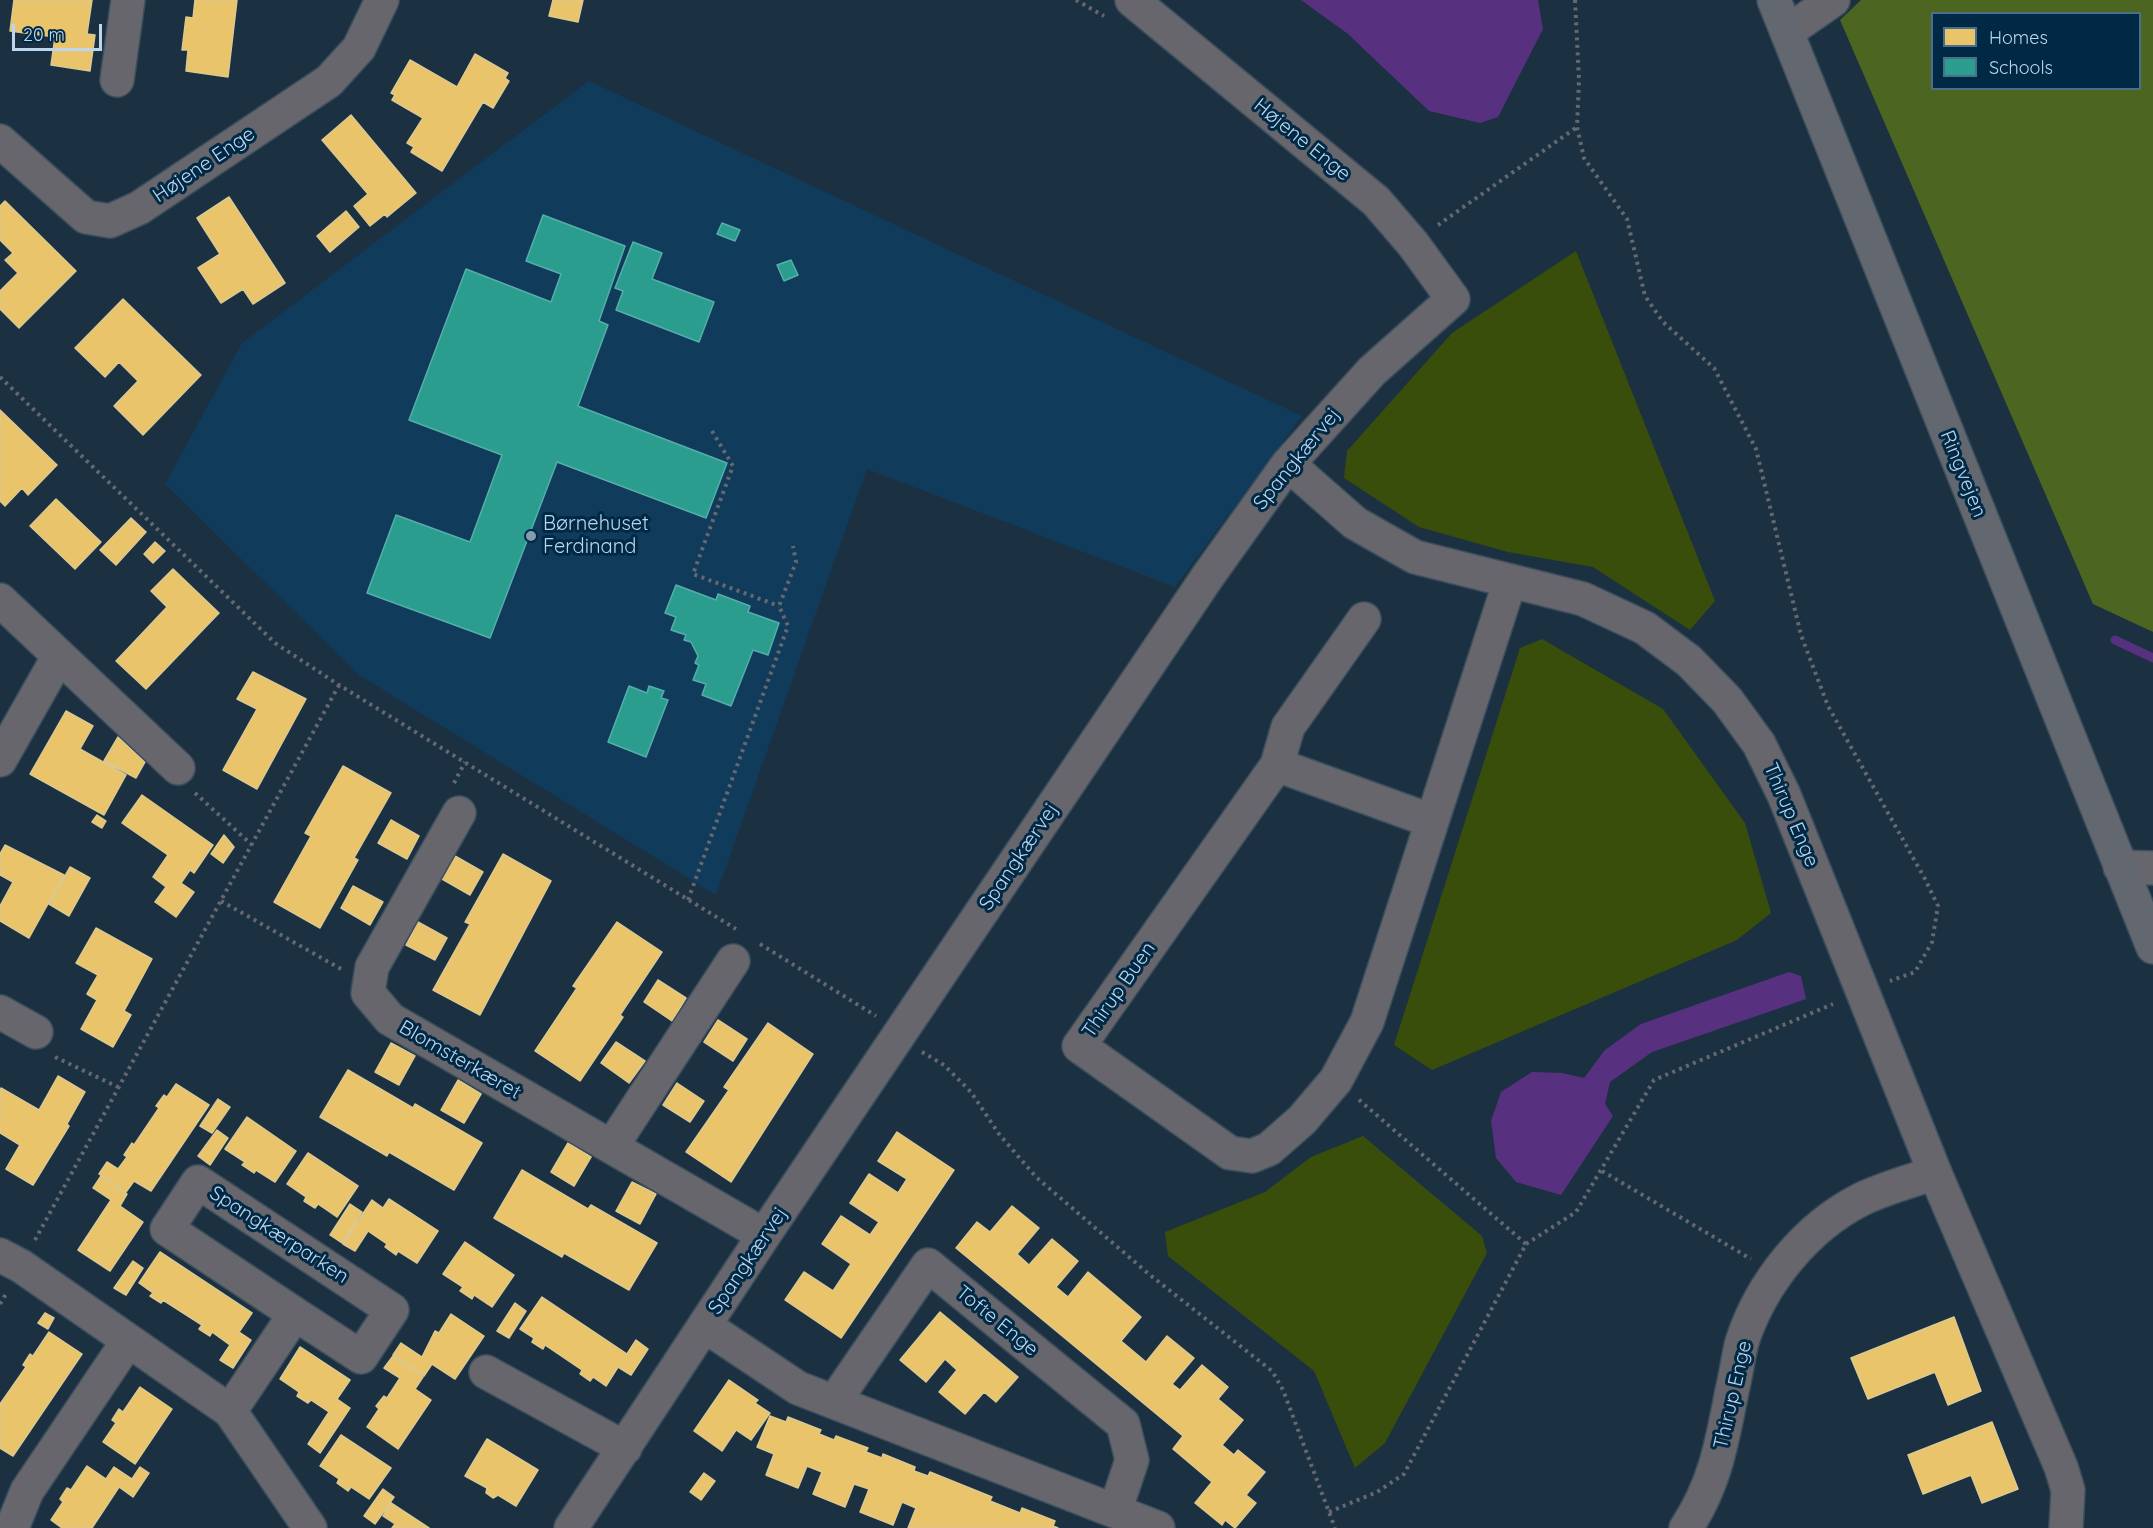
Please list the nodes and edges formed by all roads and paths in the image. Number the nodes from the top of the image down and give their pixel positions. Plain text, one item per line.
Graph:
1 (128, 0) edge
2 (382, 0) edge
3 (1132, 0) edge
4 (1575, 0) edge
5 (1774, 0) edge
6 (1833, 0) edge
7 (1787, 32) junction
8 (117, 80) dead end
9 (1577, 127) junction
10 (0, 141) edge
11 (1603, 183) dead end
12 (1413, 244) junction
13 (1453, 299) joint
14 (0, 376) edge
15 (712, 431) dead end
16 (1288, 464) junction
17 (794, 546) dead end
18 (1510, 581) junction
19 (0, 600) edge
20 (779, 606) junction
21 (1364, 619) dead end
22 (59, 656) junction
23 (339, 686) junction
24 (0, 760) edge
25 (1277, 765) junction
26 (178, 768) joint
27 (459, 813) dead end
28 (1432, 821) junction
29 (252, 845) junction
30 (2120, 867) junction
31 (2153, 868) edge
32 (688, 900) junction
33 (221, 902) junction
34 (742, 944) junction
35 (2153, 947) edge
36 (370, 981) junction
37 (0, 1012) edge
38 (36, 1032) joint
39 (901, 1035) junction
40 (1336, 1080) junction
41 (118, 1087) junction
42 (612, 1146) junction
43 (1602, 1171) dead end
44 (1935, 1173) junction
45 (764, 1235) junction
46 (10, 1261) edge
47 (1777, 1274) junction
48 (0, 1304) edge
49 (295, 1314) junction
50 (705, 1326) junction
51 (128, 1341) junction
52 (486, 1372) dead end
53 (834, 1402) junction
54 (230, 1411) junction
55 (625, 1448) junction
56 (1115, 1511) junction
57 (1329, 1512) junction
58 (12, 1528) edge
59 (310, 1528) edge
60 (571, 1528) edge
61 (1158, 1528) edge
62 (1335, 1528) edge
63 (1686, 1528) edge
64 (2066, 1528) edge

1 - 8 street
2 - 10 street, Højene Enge
3 - 12 street, Højene Enge
4 - 9 path
5 - 7 main road, Ringvejen
6 - 7 street
7 - 30 main road, Ringvejen
9 - 11 path
9 - 12 path
12 - 13 street, Højene Enge
13 - 16 street, Spangkærvej
14 - 23 path
15 - 20 path
16 - 18 street, Thirup Enge
16 - 39 street, Spangkærvej
17 - 20 path
18 - 28 street
18 - 44 street, Thirup Enge
19 - 22 street
20 - 32 path
21 - 25 street, Thirup Buen
22 - 24 street
22 - 26 street
23 - 29 path
23 - 32 path
25 - 28 street
25 - 40 street, Thirup Buen
26 - 29 path
27 - 36 street
28 - 40 street
29 - 33 path
30 - 31 street
30 - 35 main road, Ringvejen
32 - 34 path
33 - 36 path
33 - 41 path
34 - 39 path
34 - 42 street
36 - 42 street, Blomsterkæret
37 - 38 street
38 - 41 path
39 - 45 street, Spangkærvej
39 - 57 path
40 - 57 path
41 - 46 path
42 - 45 street, Blomsterkæret
43 - 47 path
44 - 47 street, Thirup Enge
44 - 64 street, Thirup Enge
45 - 50 street, Spangkærvej
46 - 48 path
46 - 51 street
47 - 63 street, Thirup Enge
49 - 49 street, Spangkærparken
49 - 54 street
50 - 53 street
50 - 55 street, Spangkærvej
51 - 54 street
51 - 58 street
52 - 55 street
53 - 56 street
53 - 56 street, Tofte Enge
54 - 59 street
55 - 60 street, Spangkærvej
56 - 61 street
57 - 62 path

